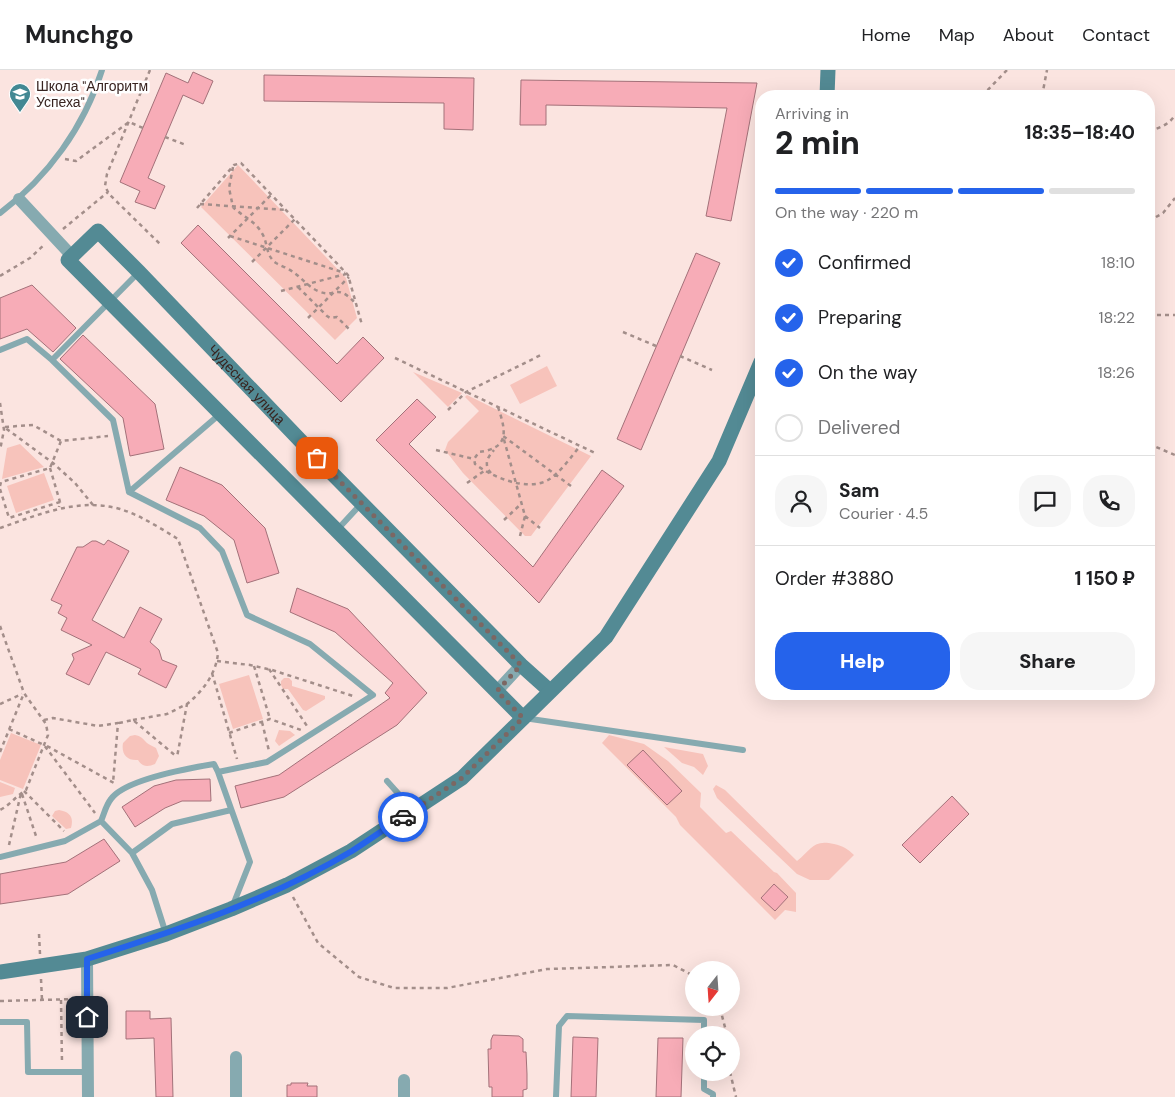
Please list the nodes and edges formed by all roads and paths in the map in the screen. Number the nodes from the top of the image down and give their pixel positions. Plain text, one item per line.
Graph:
1 (102, 70) edge
2 (150, 70) edge
3 (828, 70) edge
4 (1007, 70) edge
5 (1047, 70) edge
6 (826, 90) edge
7 (988, 90) edge
8 (1043, 90) edge
9 (1175, 115) edge
10 (129, 122) junction
11 (143, 128) dead end
12 (1155, 130) edge
13 (165, 137) dead end
14 (186, 146) dead end
15 (60, 155) junction
16 (233, 166) junction
17 (271, 195) junction
18 (1175, 198) edge
19 (19, 200) junction
20 (200, 204) junction
21 (233, 207) junction
22 (197, 208) dead end
23 (258, 208) junction
24 (286, 210) junction
25 (0, 213) edge
26 (248, 217) junction
27 (1155, 217) edge
28 (295, 219) junction
29 (160, 245) dead end
30 (267, 248) junction
31 (72, 256) junction
32 (252, 262) dead end
33 (139, 272) junction
34 (348, 275) junction
35 (308, 284) junction
36 (298, 287) junction
37 (281, 291) dead end
38 (334, 292) junction
39 (108, 302) junction
40 (356, 304) junction
41 (318, 307) junction
42 (1155, 315) edge
43 (1175, 315) edge
44 (308, 318) dead end
45 (362, 325) dead end
46 (351, 331) dead end
47 (623, 332) dead end
48 (656, 346) dead end
49 (0, 350) edge
50 (543, 354) dead end
51 (680, 356) dead end
52 (395, 358) dead end
53 (52, 360) junction
54 (712, 370) dead end
55 (755, 376) edge
56 (466, 392) junction
57 (0, 403) edge
58 (498, 407) junction
59 (448, 410) dead end
60 (220, 414) junction
61 (4, 427) junction
62 (116, 436) junction
63 (503, 436) junction
64 (62, 441) junction
65 (580, 446) junction
66 (1155, 447) edge
67 (495, 448) junction
68 (0, 450) edge
69 (436, 450) dead end
70 (595, 454) dead end
71 (1175, 455) edge
72 (474, 459) junction
73 (53, 463) junction
74 (50, 468) junction
75 (485, 471) junction
76 (492, 474) junction
77 (555, 474) junction
78 (516, 482) junction
79 (467, 483) dead end
80 (571, 486) dead end
81 (0, 487) edge
82 (129, 492) junction
83 (60, 502) junction
84 (522, 503) junction
85 (362, 504) junction
86 (93, 505) junction
87 (59, 508) junction
88 (525, 516) junction
89 (504, 520) dead end
90 (0, 528) edge
91 (540, 528) dead end
92 (336, 530) junction
93 (520, 536) dead end
94 (0, 626) edge
95 (2, 634) edge
96 (217, 661) junction
97 (521, 665) junction
98 (254, 666) junction
99 (269, 669) junction
100 (212, 672) junction
101 (497, 691) junction
102 (550, 691) junction
103 (24, 693) junction
104 (366, 700) junction
105 (0, 704) edge
106 (187, 704) junction
107 (523, 718) junction
108 (43, 720) junction
109 (132, 720) junction
110 (270, 720) junction
111 (262, 722) junction
112 (118, 723) junction
113 (9, 729) junction
114 (229, 733) junction
115 (312, 734) junction
116 (117, 741) junction
117 (159, 742) junction
118 (123, 743) dead end
119 (44, 745) junction
120 (154, 747) dead end
121 (743, 750) dead end
122 (0, 752) edge
123 (177, 757) junction
124 (271, 760) junction
125 (239, 768) junction
126 (185, 769) junction
127 (218, 772) junction
128 (387, 781) dead end
129 (113, 783) junction
130 (124, 789) junction
131 (23, 792) junction
132 (0, 810) edge
133 (231, 810) junction
134 (413, 810) junction
135 (101, 821) junction
136 (70, 838) junction
137 (39, 847) junction
138 (132, 853) junction
139 (3, 856) edge
140 (287, 885) junction
141 (231, 910) junction
142 (166, 934) junction
143 (87, 959) junction
144 (685, 971) edge
145 (0, 972) edge
146 (87, 999) junction
147 (61, 1000) junction
148 (0, 1002) edge
149 (0, 1022) edge
150 (704, 1026) edge
151 (236, 1057) dead end
152 (62, 1072) junction
153 (88, 1072) junction
154 (404, 1080) dead end
155 (704, 1081) edge
156 (732, 1081) edge
157 (88, 1097) edge
158 (236, 1097) edge
159 (404, 1097) edge
160 (556, 1097) edge
161 (713, 1097) edge
162 (736, 1097) edge

1 - 15 lane
2 - 10 path
3 - 6 street
4 - 7 path
5 - 8 path
9 - 12 path
10 - 11 path
10 - 15 path
10 - 29 path
13 - 14 path
15 - 19 lane
16 - 17 path
16 - 20 path
16 - 21 path
17 - 23 path
17 - 24 path
18 - 27 path
19 - 25 lane
19 - 31 street
20 - 21 path
20 - 22 path
21 - 23 path
21 - 26 path
23 - 24 path
23 - 26 path
24 - 28 path
26 - 30 path
26 - 30 path
28 - 30 path
28 - 34 path
30 - 32 path
30 - 34 path
30 - 35 path
31 - 33 street, Чудесная улица
31 - 39 street
33 - 39 lane
33 - 85 street, Чудесная улица
34 - 35 path
34 - 38 path
34 - 40 path
35 - 36 path
35 - 38 path
36 - 37 path
36 - 41 path
38 - 40 path
38 - 41 path
39 - 53 lane
39 - 60 street
40 - 45 path
41 - 44 path
41 - 46 path
42 - 43 path
47 - 48 path
49 - 53 lane
50 - 56 path
51 - 54 path
52 - 56 path
53 - 62 lane
55 - 102 street
56 - 58 path
56 - 59 path
57 - 61 path
58 - 63 path
58 - 65 path
60 - 82 lane
60 - 92 street
61 - 64 path
61 - 68 path
61 - 73 path
62 - 64 path
62 - 82 lane
63 - 67 path
63 - 77 path
63 - 78 path
64 - 73 path
65 - 70 path
65 - 77 path
66 - 71 path
67 - 72 path
67 - 76 path
69 - 72 path
72 - 75 path
73 - 74 path
73 - 86 path
74 - 81 path
74 - 83 path
75 - 76 path
75 - 79 path
76 - 78 path
77 - 78 path
77 - 80 path
78 - 84 path
81 - 83 path
82 - 104 lane
83 - 87 path
84 - 88 path
84 - 89 path
85 - 92 lane
85 - 97 street, Чудесная улица
86 - 87 path
86 - 96 path
87 - 90 path
88 - 91 path
88 - 93 path
92 - 101 street
94 - 95 path
95 - 103 path
96 - 98 path
96 - 100 path
97 - 101 street
97 - 102 street, Чудесная улица
98 - 99 path
98 - 110 path
99 - 104 path
99 - 115 path
100 - 106 path
100 - 114 path
101 - 107 street
102 - 107 street
103 - 105 path
103 - 108 path
103 - 113 path
104 - 115 lane
106 - 109 path
106 - 123 path
107 - 121 lane
107 - 134 street
108 - 112 path
108 - 119 path
109 - 112 path
109 - 117 path
110 - 111 path
110 - 115 path
111 - 114 path
111 - 124 path
112 - 116 path
113 - 119 path
113 - 122 path
114 - 125 path
115 - 124 lane
116 - 118 path
116 - 129 path
117 - 120 path
117 - 123 path
119 - 129 path
119 - 131 path
119 - 135 path
123 - 126 path
124 - 125 lane
125 - 127 lane
126 - 127 lane
126 - 130 lane
127 - 133 lane
128 - 134 lane
129 - 130 path
130 - 135 lane
131 - 132 path
131 - 136 path
131 - 137 path
131 - 139 path
133 - 138 lane
133 - 141 lane
134 - 140 street
135 - 136 lane
135 - 138 lane
136 - 137 lane
137 - 139 lane
138 - 142 lane
140 - 141 street
140 - 144 path
141 - 142 street
142 - 143 street
143 - 145 street
143 - 146 street
146 - 147 path
146 - 153 street
147 - 148 path
147 - 152 path
149 - 152 lane
150 - 160 lane
151 - 158 street
152 - 153 lane
153 - 157 street
154 - 159 street
155 - 161 lane
156 - 162 path

